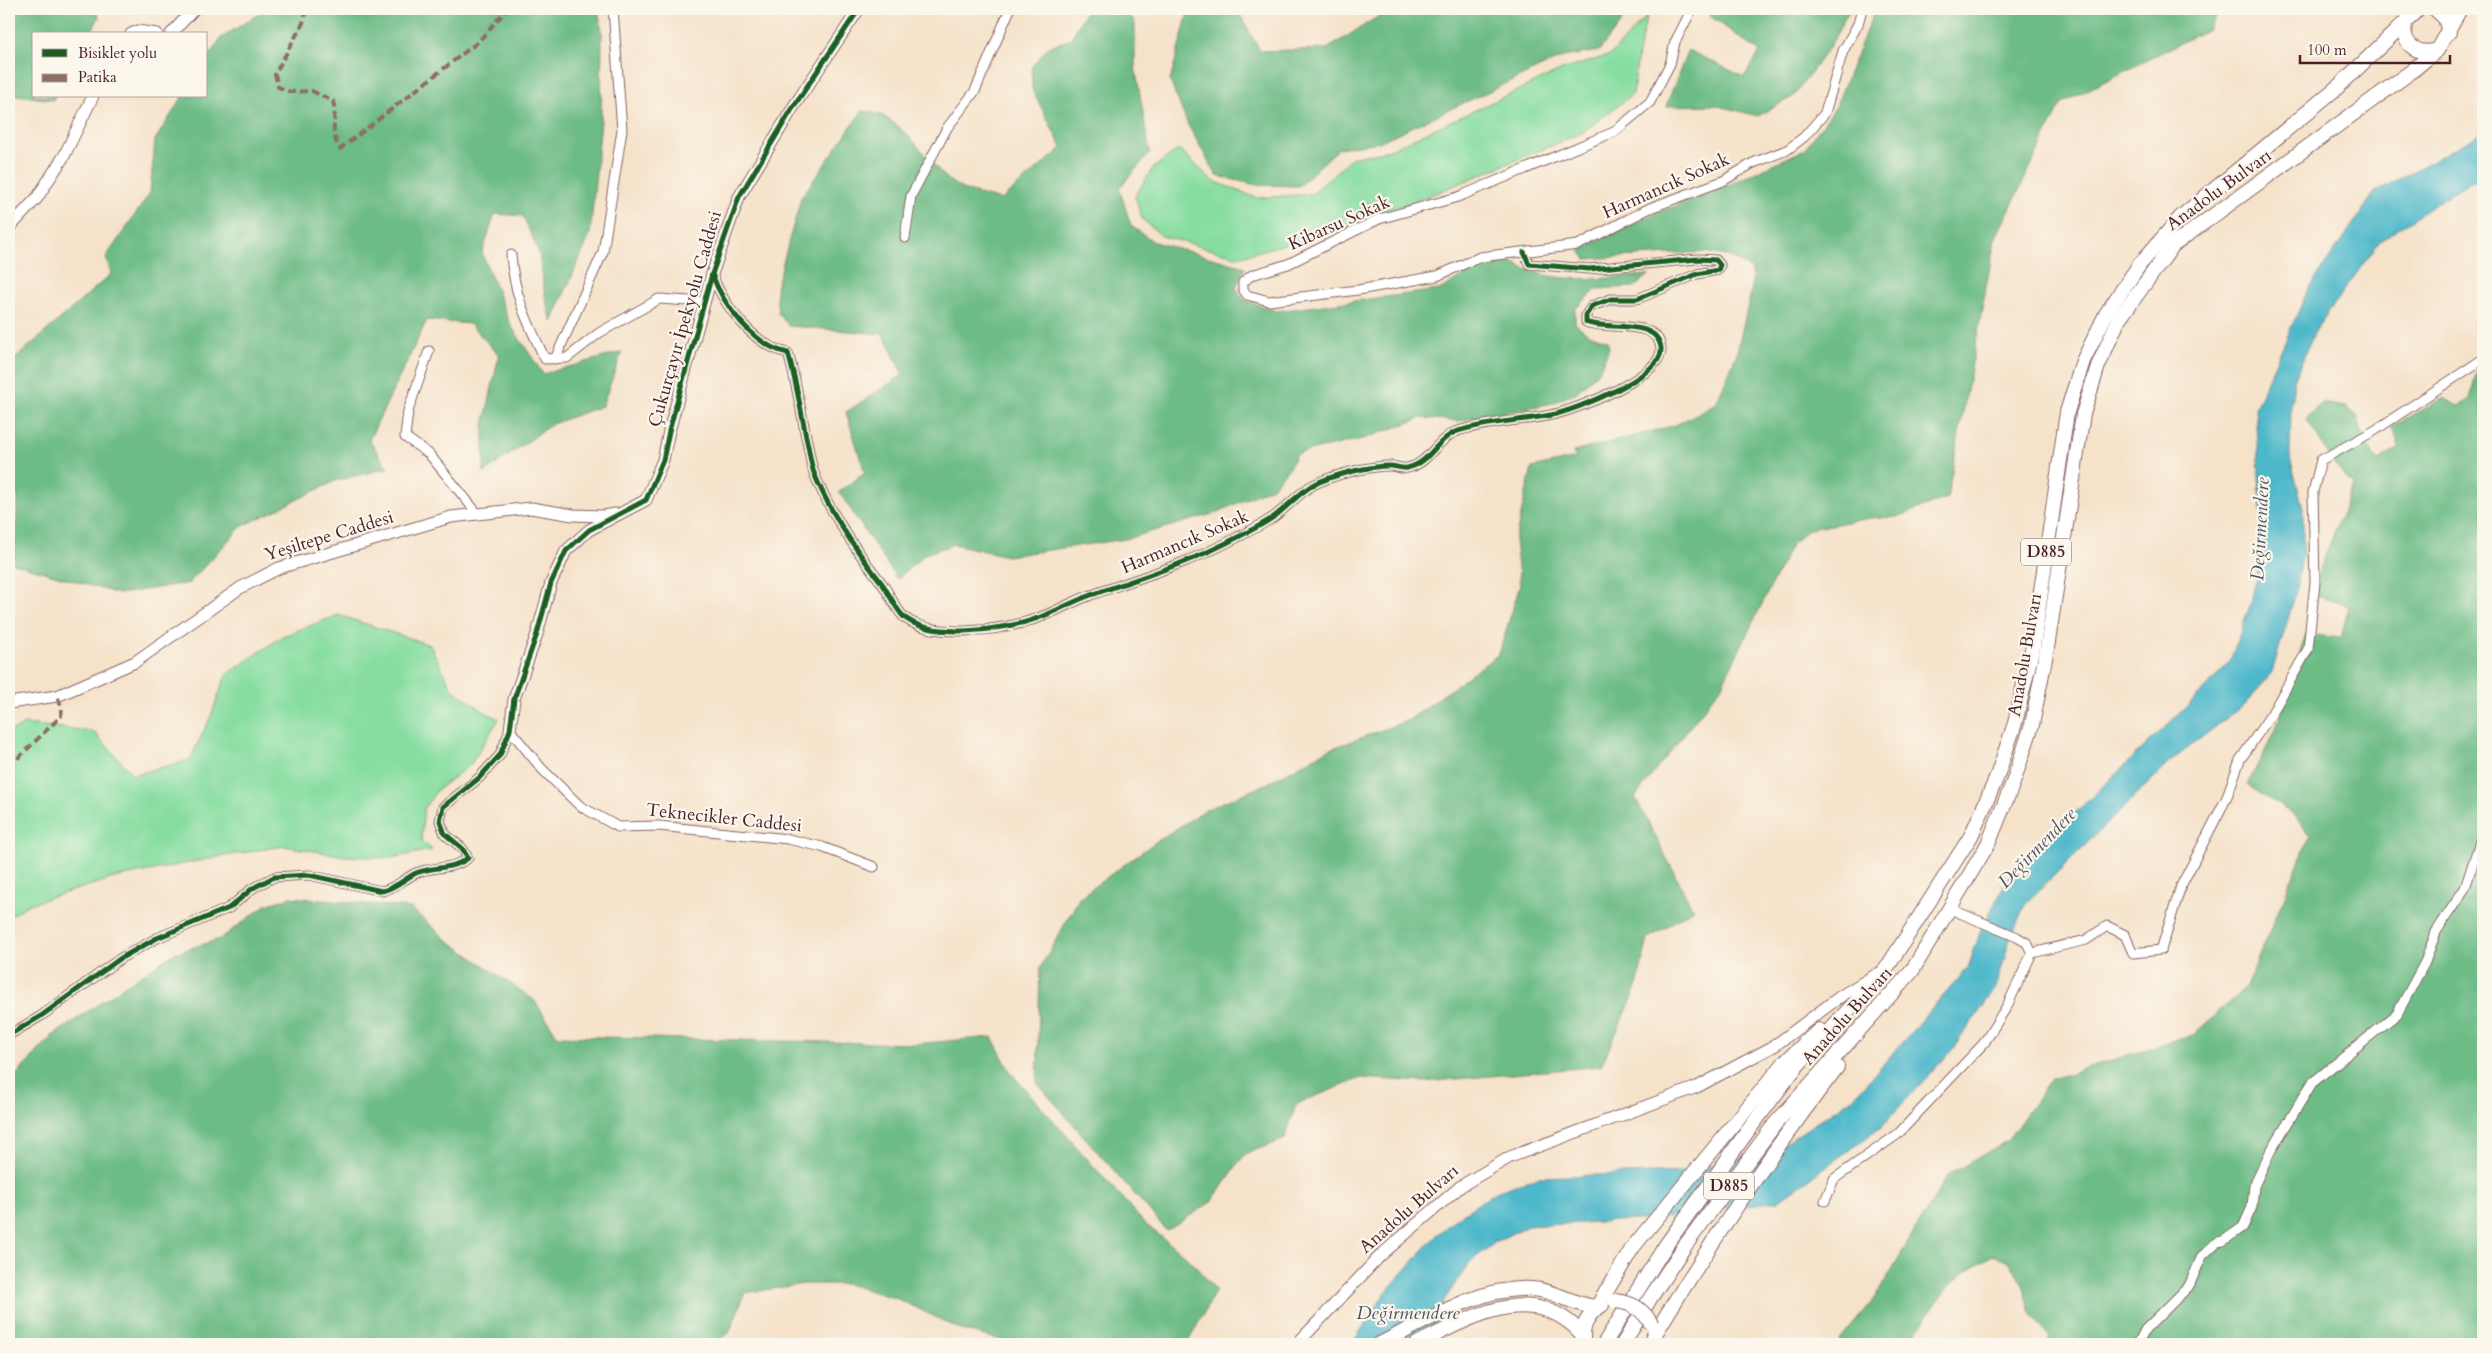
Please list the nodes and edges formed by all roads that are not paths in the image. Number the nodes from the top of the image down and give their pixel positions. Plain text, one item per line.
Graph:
1 (194, 9) edge
2 (613, 9) edge
3 (859, 9) edge
4 (1010, 9) edge
5 (1692, 9) edge
6 (1862, 9) edge
7 (2418, 9) edge
8 (2435, 9) edge
9 (2460, 9) edge
10 (2404, 23) junction
11 (134, 32) edge
12 (148, 32) edge
13 (173, 32) edge
14 (2449, 32) junction
15 (2437, 50) junction
16 (93, 98) edge
17 (9, 228) edge
18 (904, 238) dead end
19 (1524, 252) junction
20 (510, 255) dead end
21 (712, 274) junction
22 (704, 302) junction
23 (429, 351) dead end
24 (555, 359) junction
25 (2483, 359) edge
26 (629, 511) junction
27 (477, 513) junction
28 (9, 703) edge
29 (510, 730) junction
30 (2483, 832) edge
31 (874, 867) dead end
32 (1948, 908) junction
33 (2032, 953) junction
34 (1886, 969) junction
35 (1912, 971) junction
36 (9, 1035) edge
37 (1825, 1201) dead end
38 (1598, 1307) junction
39 (1652, 1336) edge
40 (1582, 1340) edge
41 (1297, 1344) edge
42 (1380, 1344) edge
43 (1417, 1344) edge
44 (1604, 1344) edge
45 (1623, 1344) edge
46 (2138, 1344) edge

1 - 13 street
2 - 24 street
3 - 21 street, Çukurçayır İpekyolu Caddesi
4 - 18 street
5 - 19 street, Kibarsu Sokak
6 - 19 street, Harmancık Sokak
7 - 10 highway, Anadolu Bulvarı
8 - 14 highway
9 - 14 highway, Anadolu Bulvarı
10 - 15 highway
10 - 34 highway, Anadolu Bulvarı / D885
11 - 12 street
14 - 15 highway, Anadolu Bulvarı
15 - 32 highway, Anadolu Bulvarı / D885
16 - 17 street
19 - 21 street, Harmancık Sokak
20 - 24 street
21 - 22 street, Çukurçayır İpekyolu Caddesi
22 - 24 street
22 - 26 street, Çukurçayır İpekyolu Caddesi
23 - 27 street
25 - 33 street
26 - 27 street, Yeşiltepe Caddesi
26 - 29 street
27 - 28 street, Yeşiltepe Caddesi
29 - 31 street, Teknecikler Caddesi
29 - 36 street
30 - 46 street
32 - 33 street
32 - 35 highway, Anadolu Bulvarı / D885
33 - 37 street
34 - 38 highway
34 - 41 street, Anadolu Bulvarı
34 - 44 highway, Anadolu Bulvarı / D885
35 - 39 highway
35 - 45 highway, Anadolu Bulvarı / D885
38 - 39 highway, bridge
38 - 40 highway
38 - 42 highway
40 - 43 highway

